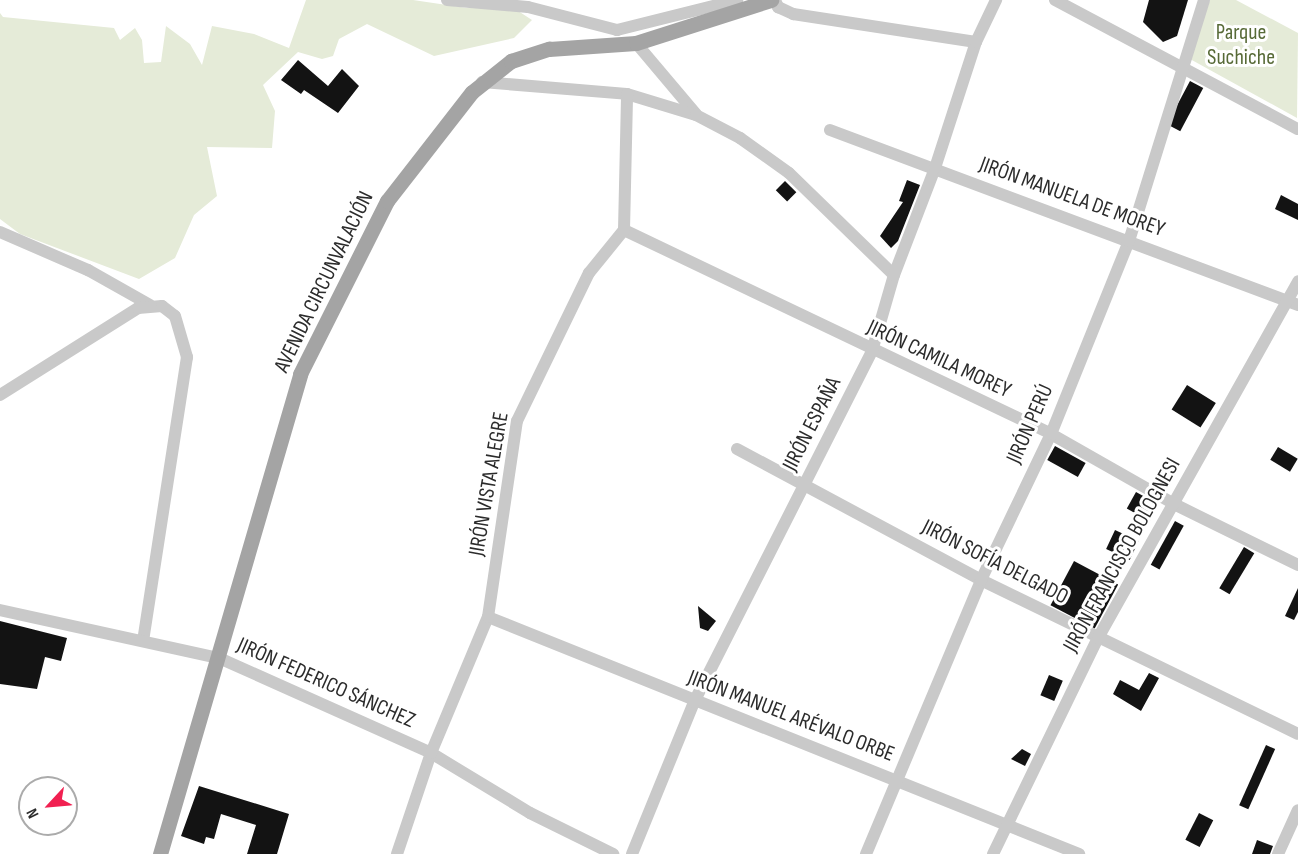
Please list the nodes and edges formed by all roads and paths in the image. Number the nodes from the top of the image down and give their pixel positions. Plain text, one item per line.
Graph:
1 (450, 0) edge
2 (737, 0) edge
3 (773, 0) edge
4 (996, 0) edge
5 (1055, 0) edge
6 (1204, 0) edge
7 (976, 42) junction
8 (636, 43) junction
9 (1181, 67) junction
10 (482, 82) junction
11 (627, 94) junction
12 (696, 115) junction
13 (830, 129) dead end
14 (1298, 129) edge
15 (935, 168) junction
16 (624, 230) junction
17 (0, 232) edge
18 (1129, 241) junction
19 (894, 275) junction
20 (1298, 280) edge
21 (1293, 302) edge
22 (150, 305) junction
23 (872, 351) junction
24 (0, 395) edge
25 (1051, 434) junction
26 (737, 450) dead end
27 (806, 483) junction
28 (1174, 504) junction
29 (1298, 565) edge
30 (981, 580) junction
31 (0, 610) edge
32 (488, 617) junction
33 (1098, 638) junction
34 (143, 641) junction
35 (219, 657) junction
36 (694, 702) junction
37 (1298, 734) edge
38 (431, 753) junction
39 (898, 779) junction
40 (1298, 810) edge
41 (1008, 823) junction
42 (160, 854) edge
43 (397, 854) edge
44 (613, 854) edge
45 (632, 854) edge
46 (866, 854) edge
47 (993, 854) edge
48 (1079, 854) edge
49 (1278, 854) edge

1 - 2 street
3 - 7 street
3 - 8 main road, AVENIDA CIRCUNVALACIÓN
4 - 7 street, JIRÓN ESPAÑA
5 - 9 street
6 - 9 street, JIRÓN PERÚ
7 - 15 street, JIRÓN ESPAÑA
8 - 10 main road, AVENIDA CIRCUNVALACIÓN
8 - 12 street
9 - 14 street
9 - 18 street, JIRÓN PERÚ
10 - 11 street
10 - 35 main road, AVENIDA CIRCUNVALACIÓN
11 - 12 street
11 - 16 street
12 - 19 street
13 - 15 street, JIRÓN MANUELA DE MOREY
15 - 18 street, JIRÓN MANUELA DE MOREY
15 - 19 street, JIRÓN ESPAÑA
16 - 23 street, JIRÓN CAMILA MOREY
16 - 32 street, JIRÓN VISTA ALEGRE
17 - 22 street
18 - 21 street, JIRÓN MANUELA DE MOREY
18 - 25 street, JIRÓN PERÚ
19 - 23 street, JIRÓN ESPAÑA
20 - 21 street, JIRÓN FRANCISCO BOLOGNESI
21 - 28 street, JIRÓN FRANCISCO BOLOGNESI
22 - 24 street
22 - 34 street
23 - 25 street, JIRÓN CAMILA MOREY
23 - 27 street, JIRÓN ESPAÑA
25 - 28 street, JIRÓN CAMILA MOREY
25 - 30 street, JIRÓN PERÚ
26 - 27 street, JIRÓN SOFÍA DELGADO
27 - 30 street, JIRÓN SOFÍA DELGADO
27 - 36 street, JIRÓN ESPAÑA
28 - 29 street, JIRÓN CAMILA MOREY
28 - 33 street, JIRÓN FRANCISCO BOLOGNESI
30 - 33 street, JIRÓN SOFÍA DELGADO
30 - 39 street, JIRÓN PERÚ
31 - 34 street, JIRÓN FEDERICO SÁNCHEZ
32 - 36 street, JIRÓN MANUEL ARÉVALO ORBE
32 - 38 street, JIRÓN VISTA ALEGRE
33 - 37 street, JIRÓN SOFÍA DELGADO
33 - 41 street, JIRÓN FRANCISCO BOLOGNESI
34 - 35 street, JIRÓN FEDERICO SÁNCHEZ
35 - 38 street, JIRÓN FEDERICO SÁNCHEZ
35 - 42 main road, AVENIDA CIRCUNVALACIÓN
36 - 39 street, JIRÓN MANUEL ARÉVALO ORBE
36 - 45 street, JIRÓN ESPAÑA
38 - 43 street, JIRÓN VISTA ALEGRE
38 - 44 street, JIRÓN FEDERICO SÁNCHEZ
39 - 41 street, JIRÓN MANUEL ARÉVALO ORBE
39 - 46 street, JIRÓN PERÚ
40 - 49 street
41 - 47 street, JIRÓN FRANCISCO BOLOGNESI
41 - 48 street, JIRÓN MANUEL ARÉVALO ORBE

